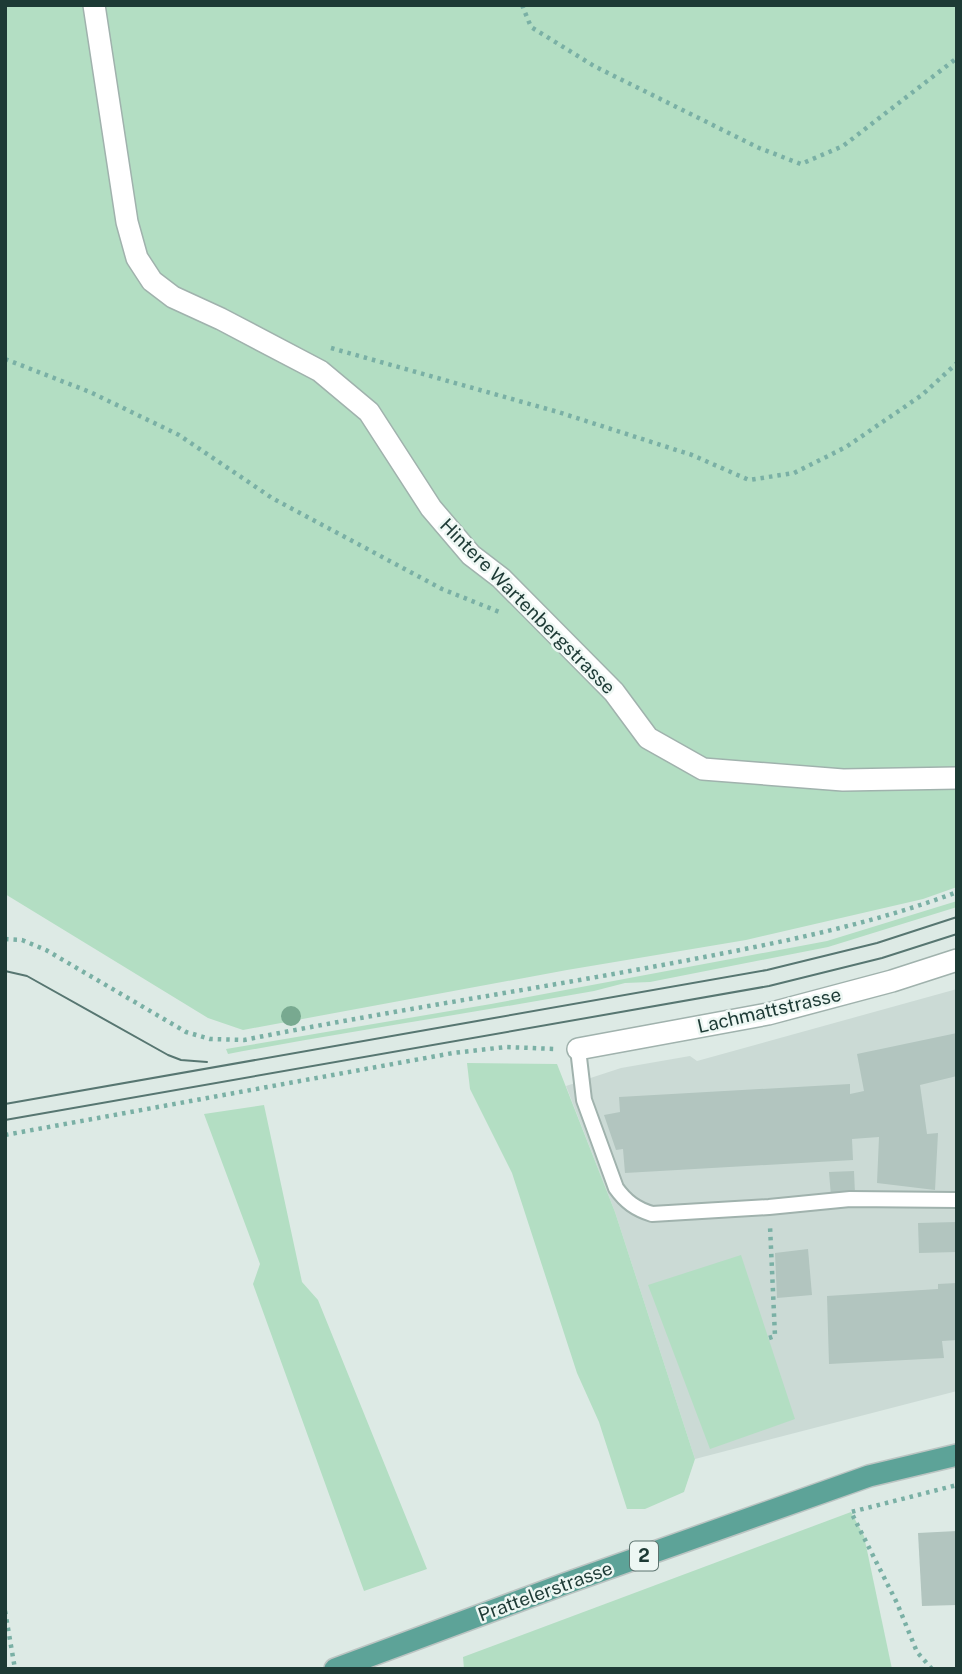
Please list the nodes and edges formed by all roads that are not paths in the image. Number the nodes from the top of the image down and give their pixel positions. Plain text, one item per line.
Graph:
1 (94, 5) edge
2 (957, 778) edge
3 (957, 960) edge
4 (578, 1049) joint
5 (957, 1199) edge
6 (957, 1455) edge
7 (335, 1669) edge

1 - 2 street, Hintere Wartenbergstrasse
3 - 4 street, Lachmattstrasse
4 - 5 lane
6 - 7 main road, Prattelerstrasse / 2

